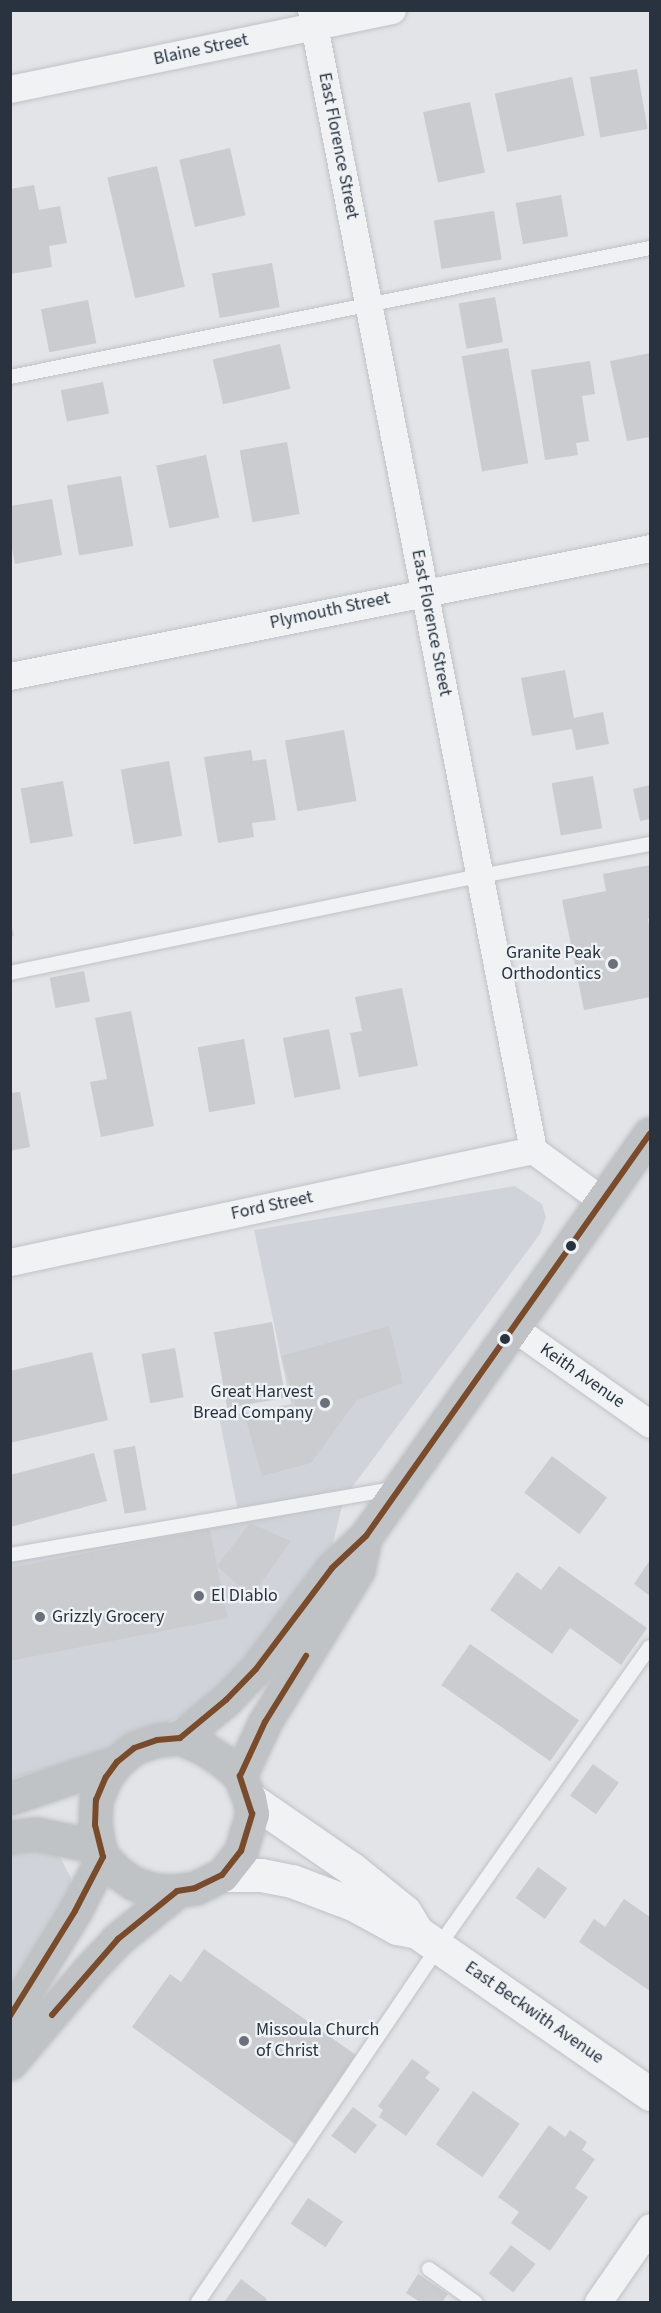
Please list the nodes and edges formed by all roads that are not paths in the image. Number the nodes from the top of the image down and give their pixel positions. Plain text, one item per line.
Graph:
1 (392, 10) edge
2 (312, 18) edge
3 (10, 89) edge
4 (651, 248) edge
5 (369, 304) junction
6 (10, 377) edge
7 (651, 548) edge
8 (425, 592) junction
9 (10, 676) edge
10 (651, 844) edge
11 (480, 876) junction
12 (10, 973) edge
13 (651, 1134) edge
14 (533, 1150) junction
15 (603, 1201) junction
16 (10, 1262) edge
17 (514, 1328) junction
18 (651, 1424) edge
19 (400, 1488) junction
20 (366, 1536) junction
21 (10, 1556) edge
22 (651, 1647) edge
23 (180, 1738) junction
24 (117, 1762) junction
25 (244, 1787) junction
26 (10, 1798) edge
27 (10, 1837) edge
28 (55, 1837) junction
29 (101, 1852) junction
30 (222, 1875) junction
31 (177, 1891) junction
32 (82, 1897) junction
33 (428, 1939) junction
34 (10, 2017) edge
35 (10, 2063) edge
36 (651, 2094) edge
37 (651, 2227) edge
38 (429, 2269) dead end
39 (198, 2302) edge
40 (475, 2302) edge
41 (598, 2302) edge

1 - 2 street, Blaine Street
2 - 3 street, Blaine Street
2 - 5 street, East Florence Street
4 - 5 lane
5 - 6 lane
5 - 8 street, East Florence Street
7 - 8 street, Plymouth Street
8 - 9 street, Plymouth Street
8 - 11 street, East Florence Street
10 - 11 lane
11 - 12 lane
11 - 14 street, East Florence Street
13 - 15 main road
14 - 15 street
14 - 16 street, Ford Street
15 - 17 main road
17 - 18 street, Keith Avenue
17 - 19 main road
19 - 20 main road
19 - 21 lane
20 - 23 main road
20 - 25 main road
22 - 33 lane
23 - 24 main road
23 - 25 main road
24 - 26 main road
24 - 29 main road
25 - 30 main road
25 - 33 street, East Beckwith Avenue
27 - 28 main road
28 - 29 main road
28 - 32 main road
29 - 31 main road
29 - 32 main road
30 - 31 main road
30 - 33 street, East Beckwith Avenue
31 - 35 main road
32 - 34 main road
33 - 36 street, East Beckwith Avenue
33 - 39 lane
37 - 41 street
38 - 40 lane

